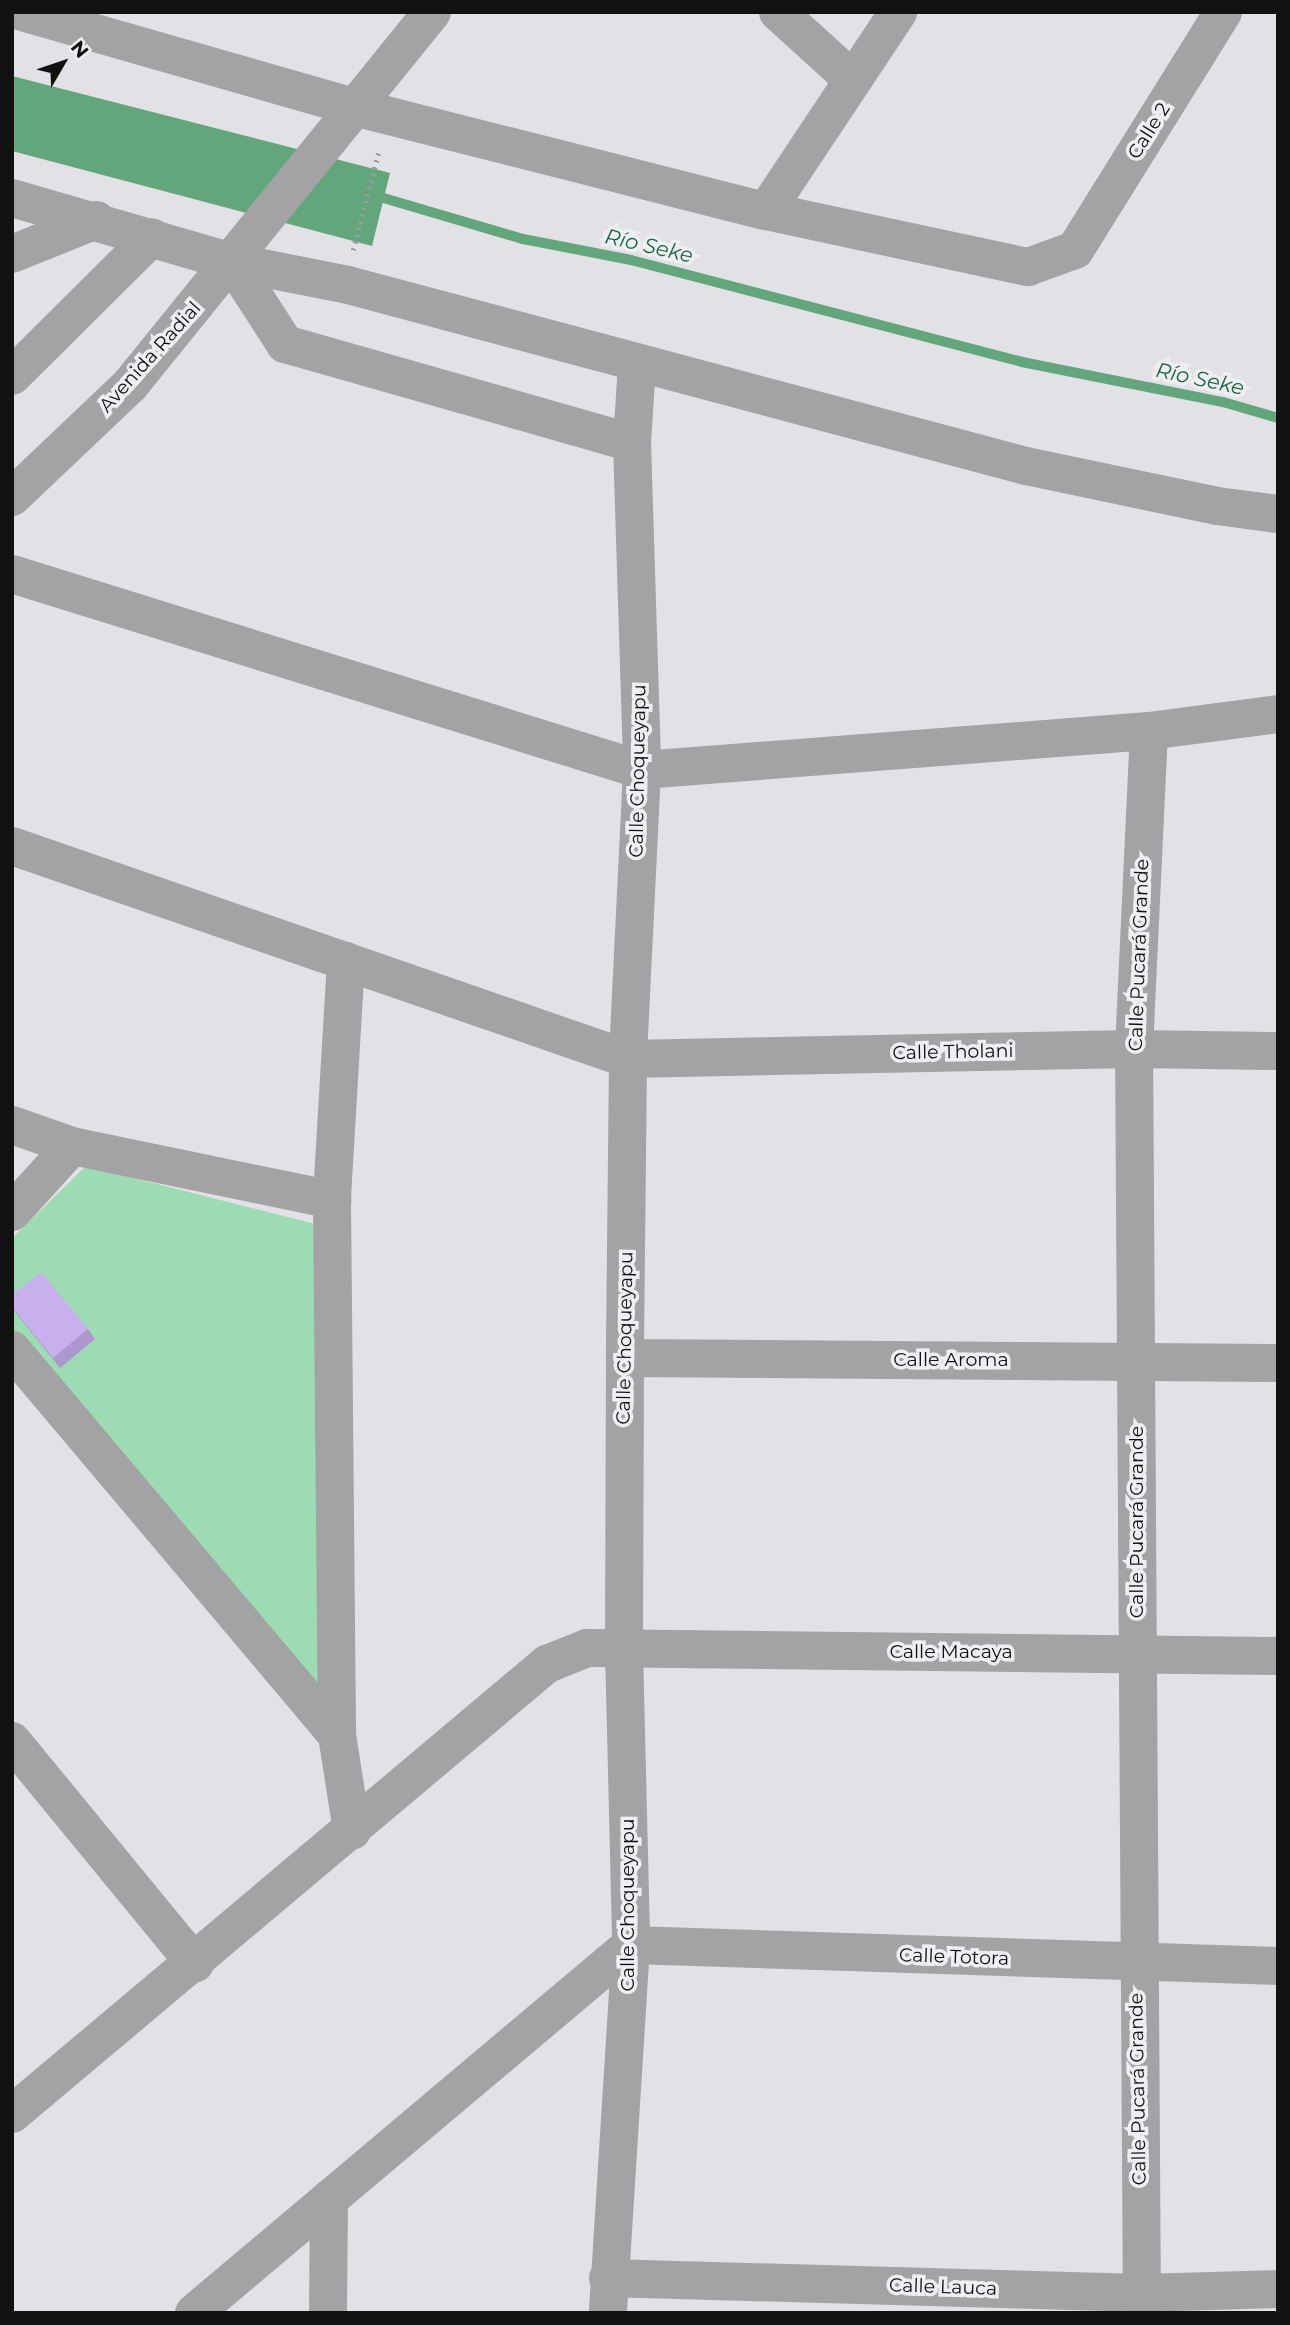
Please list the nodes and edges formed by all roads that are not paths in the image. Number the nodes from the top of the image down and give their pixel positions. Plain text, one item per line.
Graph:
1 (22, 12) edge
2 (401, 12) edge
3 (432, 12) edge
4 (778, 12) edge
5 (898, 12) edge
6 (1223, 12) edge
7 (853, 80) junction
8 (354, 107) junction
9 (12, 198) edge
10 (766, 211) junction
11 (96, 220) junction
12 (152, 237) junction
13 (241, 251) junction
14 (12, 254) edge
15 (637, 363) junction
16 (12, 376) edge
17 (632, 443) junction
18 (12, 497) edge
19 (1278, 514) edge
20 (12, 574) edge
21 (1278, 714) edge
22 (1149, 731) junction
23 (642, 770) junction
24 (15, 850) edge
25 (346, 961) junction
26 (1134, 1049) junction
27 (1278, 1051) edge
28 (628, 1059) junction
29 (12, 1125) edge
30 (72, 1146) junction
31 (332, 1200) junction
32 (12, 1212) edge
33 (12, 1350) edge
34 (625, 1358) junction
35 (1138, 1362) junction
36 (1278, 1363) edge
37 (624, 1649) junction
38 (1136, 1653) junction
39 (1278, 1656) edge
40 (337, 1735) junction
41 (12, 1741) edge
42 (352, 1831) junction
43 (631, 1945) junction
44 (1136, 1963) junction
45 (195, 1964) junction
46 (1278, 1966) edge
47 (12, 2114) edge
48 (329, 2199) junction
49 (1278, 2290) edge
50 (608, 2296) edge
51 (1142, 2303) edge
52 (194, 2313) edge
53 (328, 2313) edge

1 - 8 street
2 - 8 street
3 - 8 street
4 - 7 street
5 - 7 street
6 - 10 street, Calle 2
7 - 10 street
8 - 10 street
8 - 13 street, Avenida Radial
9 - 11 street
11 - 12 street
11 - 14 street
12 - 13 street
12 - 16 street
13 - 15 street
13 - 17 street
13 - 18 street, Avenida Radial
15 - 17 street, Calle Choqueyapu
15 - 19 street
17 - 23 street, Calle Choqueyapu
20 - 23 street
21 - 22 street
22 - 23 street
22 - 26 street, Calle Pucará Grande
23 - 28 street, Calle Choqueyapu
24 - 25 street
25 - 28 street
25 - 31 street
26 - 27 street, Calle Tholani
26 - 28 street, Calle Tholani
26 - 35 street, Calle Pucará Grande
28 - 34 street, Calle Choqueyapu
29 - 30 street
30 - 31 street
30 - 32 street
31 - 40 street
33 - 40 street
34 - 35 street, Calle Aroma
34 - 37 street, Calle Choqueyapu
35 - 36 street, Calle Aroma
35 - 38 street, Calle Pucará Grande
37 - 38 street, Calle Macaya
37 - 42 street, Calle Macaya
37 - 43 street, Calle Choqueyapu
38 - 39 street, Calle Macaya
38 - 44 street, Calle Pucará Grande
40 - 42 street
41 - 45 street
42 - 45 street, Calle Macaya
43 - 44 street, Calle Totora
43 - 48 street
43 - 50 street, Calle Choqueyapu
44 - 46 street, Calle Totora
44 - 51 street, Calle Pucará Grande
45 - 47 street, Calle Macaya
48 - 52 street
48 - 53 street
49 - 51 street, Calle Lauca
50 - 51 street, Calle Lauca

